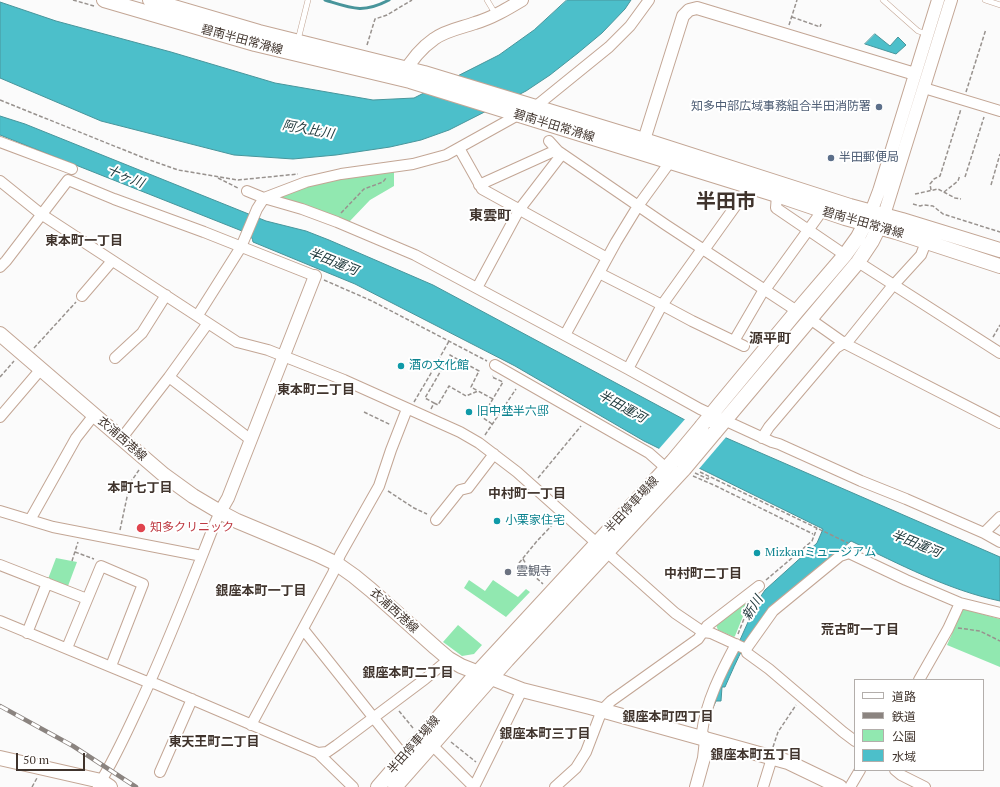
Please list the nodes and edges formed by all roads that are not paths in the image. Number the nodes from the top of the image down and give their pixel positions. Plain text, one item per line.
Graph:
1 (104, 0) edge
2 (150, 0) edge
3 (487, 0) edge
4 (522, 0) edge
5 (649, 0) edge
6 (883, 0) edge
7 (938, 0) edge
8 (951, 0) edge
9 (985, 0) edge
10 (308, 2) edge
11 (1000, 5) edge
12 (496, 15) junction
13 (928, 34) junction
14 (298, 42) junction
15 (915, 74) junction
16 (406, 76) junction
17 (924, 88) junction
18 (535, 107) junction
19 (514, 110) junction
20 (1000, 111) edge
21 (644, 140) junction
22 (549, 141) dead end
23 (0, 142) edge
24 (459, 148) junction
25 (560, 153) junction
26 (670, 162) junction
27 (72, 169) dead end
28 (0, 181) edge
29 (479, 185) junction
30 (749, 188) junction
31 (247, 191) road end
32 (777, 196) junction
33 (264, 198) junction
34 (638, 206) junction
35 (519, 210) junction
36 (822, 211) junction
37 (42, 214) junction
38 (875, 220) junction
39 (808, 231) junction
40 (926, 242) junction
41 (241, 247) junction
42 (703, 250) junction
43 (1000, 250) edge
44 (845, 256) junction
45 (607, 258) junction
46 (112, 262) junction
47 (858, 262) junction
48 (1000, 266) edge
49 (0, 267) edge
50 (599, 273) junction
51 (315, 276) joint
52 (894, 285) junction
53 (477, 288) junction
54 (764, 290) junction
55 (166, 295) junction
56 (82, 296) road end
57 (662, 305) junction
58 (797, 311) junction
59 (198, 315) junction
60 (810, 319) junction
61 (208, 323) junction
62 (0, 334) edge
63 (565, 335) junction
64 (734, 341) junction
65 (844, 343) junction
66 (744, 346) dead end
67 (1000, 353) edge
68 (284, 356) junction
69 (115, 358) dead end
70 (496, 366) road end
71 (41, 369) junction
72 (628, 369) junction
73 (169, 377) junction
74 (408, 410) junction
75 (94, 415) junction
76 (0, 417) edge
77 (718, 417) junction
78 (1000, 424) edge
79 (762, 438) junction
80 (121, 439) junction
81 (251, 440) junction
82 (494, 454) junction
83 (681, 469) junction
84 (0, 511) edge
85 (220, 512) junction
86 (1000, 517) edge
87 (30, 520) junction
88 (436, 520) road end
89 (984, 533) junction
90 (1000, 542) edge
91 (602, 547) junction
92 (202, 556) junction
93 (337, 564) junction
94 (0, 565) edge
95 (47, 583) junction
96 (759, 586) road end
97 (87, 599) junction
98 (960, 603) junction
99 (1000, 613) edge
100 (0, 621) edge
101 (303, 629) junction
102 (27, 632) junction
103 (703, 632) junction
104 (741, 647) junction
105 (67, 648) junction
106 (449, 659) junction
107 (111, 666) junction
108 (478, 672) junction
109 (491, 678) junction
110 (920, 679) edge
111 (151, 682) junction
112 (522, 690) junction
113 (192, 699) junction
114 (602, 710) junction
115 (374, 718) junction
116 (251, 725) junction
117 (423, 737) junction
118 (706, 740) junction
119 (854, 740) edge
120 (318, 753) junction
121 (0, 758) edge
122 (772, 758) junction
123 (408, 762) junction
124 (859, 771) edge
125 (897, 771) edge
126 (160, 772) dead end
127 (103, 785) edge
128 (561, 785) edge
129 (353, 787) edge
130 (378, 787) edge
131 (395, 787) edge
132 (474, 787) edge
133 (696, 787) edge
134 (763, 787) edge
135 (840, 787) edge
136 (850, 787) edge
137 (925, 787) edge

1 - 16 main road, 碧南半田常滑線
2 - 14 main road, 碧南半田常滑線
3 - 12 lane
4 - 12 street
5 - 18 street
6 - 13 lane
7 - 13 street
8 - 17 street
9 - 11 lane
10 - 14 lane
12 - 16 street
13 - 15 street
14 - 16 main road, 碧南半田常滑線
15 - 21 street
15 - 38 street
16 - 19 main road, 碧南半田常滑線
16 - 19 main road, 碧南半田常滑線
17 - 20 street
17 - 38 street
18 - 19 main road, 碧南半田常滑線
18 - 21 main road, 碧南半田常滑線
19 - 24 street
19 - 26 main road, 碧南半田常滑線
21 - 38 main road, 碧南半田常滑線
22 - 25 street
23 - 27 street
24 - 29 street
24 - 33 street
25 - 29 street
25 - 34 street
25 - 35 street
26 - 30 main road, 碧南半田常滑線
26 - 34 street
28 - 37 street
29 - 35 street
30 - 32 main road, 碧南半田常滑線
30 - 42 street
31 - 33 street
32 - 36 main road, 碧南半田常滑線
32 - 39 street
33 - 41 street
33 - 53 street
34 - 42 street
34 - 45 street
35 - 45 street
35 - 53 street
36 - 38 main road, 碧南半田常滑線
36 - 39 street
37 - 41 street
37 - 46 street
37 - 49 street
38 - 40 main road, 碧南半田常滑線
38 - 43 main road, 碧南半田常滑線
38 - 44 main road, 半田停車場線
38 - 47 main road, 半田停車場線
39 - 44 street
39 - 54 street
40 - 48 main road, 碧南半田常滑線
40 - 52 street
41 - 51 street
41 - 59 street
42 - 54 street
42 - 57 street
44 - 58 main road, 半田停車場線
45 - 50 street
46 - 55 street
46 - 56 street
47 - 52 street
47 - 60 main road, 半田停車場線
50 - 57 street
50 - 63 street
51 - 68 street
52 - 65 street
52 - 67 street
53 - 63 street
54 - 58 street
54 - 64 street
55 - 59 street
55 - 69 street
57 - 64 street
57 - 72 street
58 - 77 main road, 半田停車場線
59 - 61 street
60 - 65 street
60 - 77 main road, 半田停車場線
61 - 68 street
61 - 73 street
62 - 71 main road, 衣浦西港線
63 - 72 street
64 - 66 street
65 - 78 street
65 - 79 street
68 - 74 street
68 - 81 street
70 - 83 street
71 - 75 main road, 衣浦西港線
71 - 76 street
72 - 77 street
73 - 80 street
73 - 81 street
74 - 82 street
74 - 93 street
75 - 80 main road, 衣浦西港線
75 - 87 street
77 - 79 street
77 - 83 main road, 半田停車場線, bridge
79 - 89 street
80 - 85 main road, 衣浦西港線
81 - 85 street
82 - 88 street
82 - 91 street
83 - 91 main road, 半田停車場線
84 - 87 street
85 - 92 street
85 - 93 main road, 衣浦西港線
86 - 89 street
87 - 92 street
89 - 90 street
91 - 103 street
91 - 108 main road, 半田停車場線
91 - 109 main road, 半田停車場線
92 - 111 street
93 - 101 street
93 - 106 main road, 衣浦西港線
94 - 95 street
95 - 97 street
95 - 102 street
96 - 103 street
97 - 105 street
97 - 107 street
98 - 99 street
98 - 104 street
98 - 110 street
100 - 102 street
101 - 115 street
101 - 116 street
102 - 105 street
103 - 104 street
103 - 114 street
104 - 118 street
104 - 119 street
105 - 107 street
106 - 108 main road, 衣浦西港線
106 - 115 street
107 - 111 street
108 - 109 main road, 衣浦西港線
108 - 117 main road, 半田停車場線
109 - 112 main road, 衣浦西港線
109 - 117 main road, 半田停車場線
111 - 113 street
111 - 127 street
112 - 114 main road, 衣浦西港線
112 - 132 street
113 - 116 street
113 - 126 street
114 - 118 main road, 衣浦西港線
114 - 128 street
115 - 120 street
115 - 123 street
116 - 120 street
117 - 123 main road, 半田停車場線
117 - 132 street
118 - 122 main road, 衣浦西港線
118 - 133 street
120 - 129 street
121 - 127 main road
122 - 134 street
122 - 135 main road, 衣浦西港線
123 - 130 main road, 半田停車場線
123 - 131 main road, 半田停車場線
124 - 136 street
125 - 137 street

